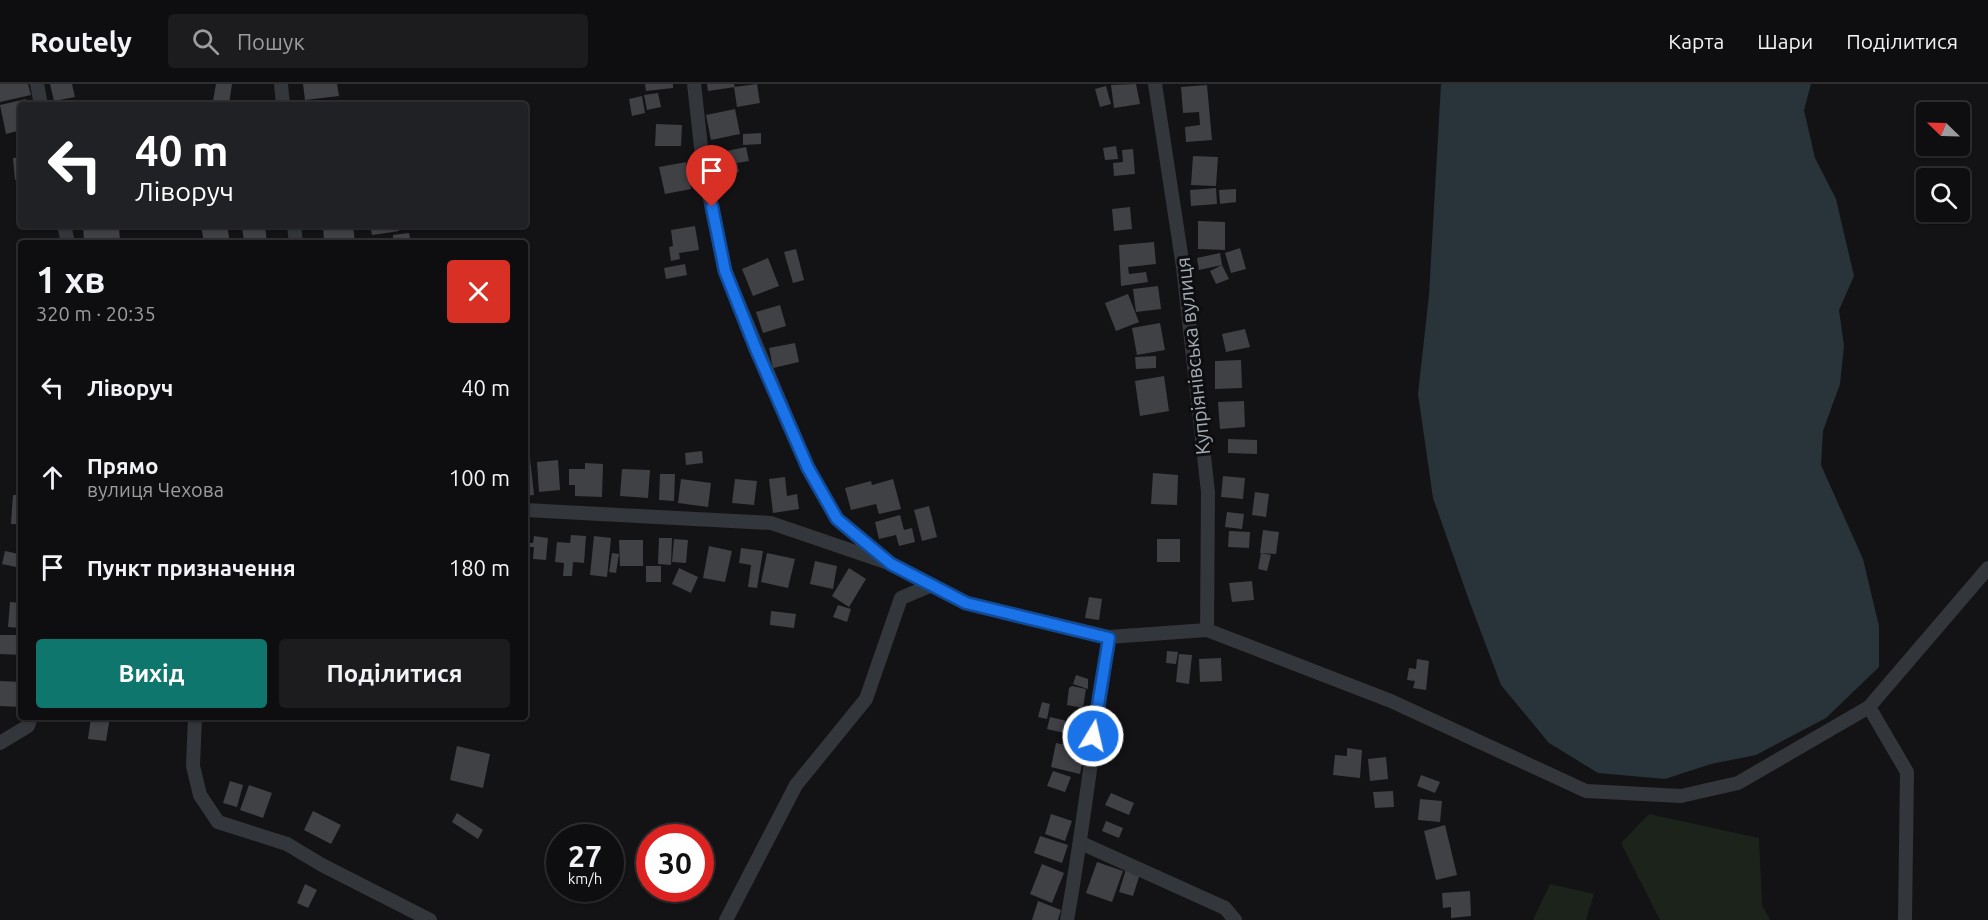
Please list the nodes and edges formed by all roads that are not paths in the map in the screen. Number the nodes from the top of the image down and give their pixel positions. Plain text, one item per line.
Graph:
1 (37, 84) edge
2 (281, 84) edge
3 (694, 84) edge
4 (1155, 84) edge
5 (40, 102) edge
6 (283, 102) edge
7 (528, 510) edge
8 (891, 564) junction
9 (1988, 568) edge
10 (932, 585) junction
11 (1207, 630) junction
12 (1109, 638) junction
13 (1869, 707) junction
14 (30, 720) edge
15 (195, 720) edge
16 (0, 743) edge
17 (1081, 843) junction
18 (430, 920) edge
19 (726, 920) edge
20 (1067, 920) edge
21 (1235, 920) edge
22 (1905, 920) edge

1 - 5 street
2 - 6 street
3 - 8 street
4 - 11 street, Купріянівська вулиця
7 - 8 street
8 - 10 street
9 - 13 street
10 - 12 street
10 - 19 street
11 - 12 street
11 - 13 street
12 - 17 street
13 - 22 street
14 - 16 street
15 - 18 street
17 - 20 street
17 - 21 street

